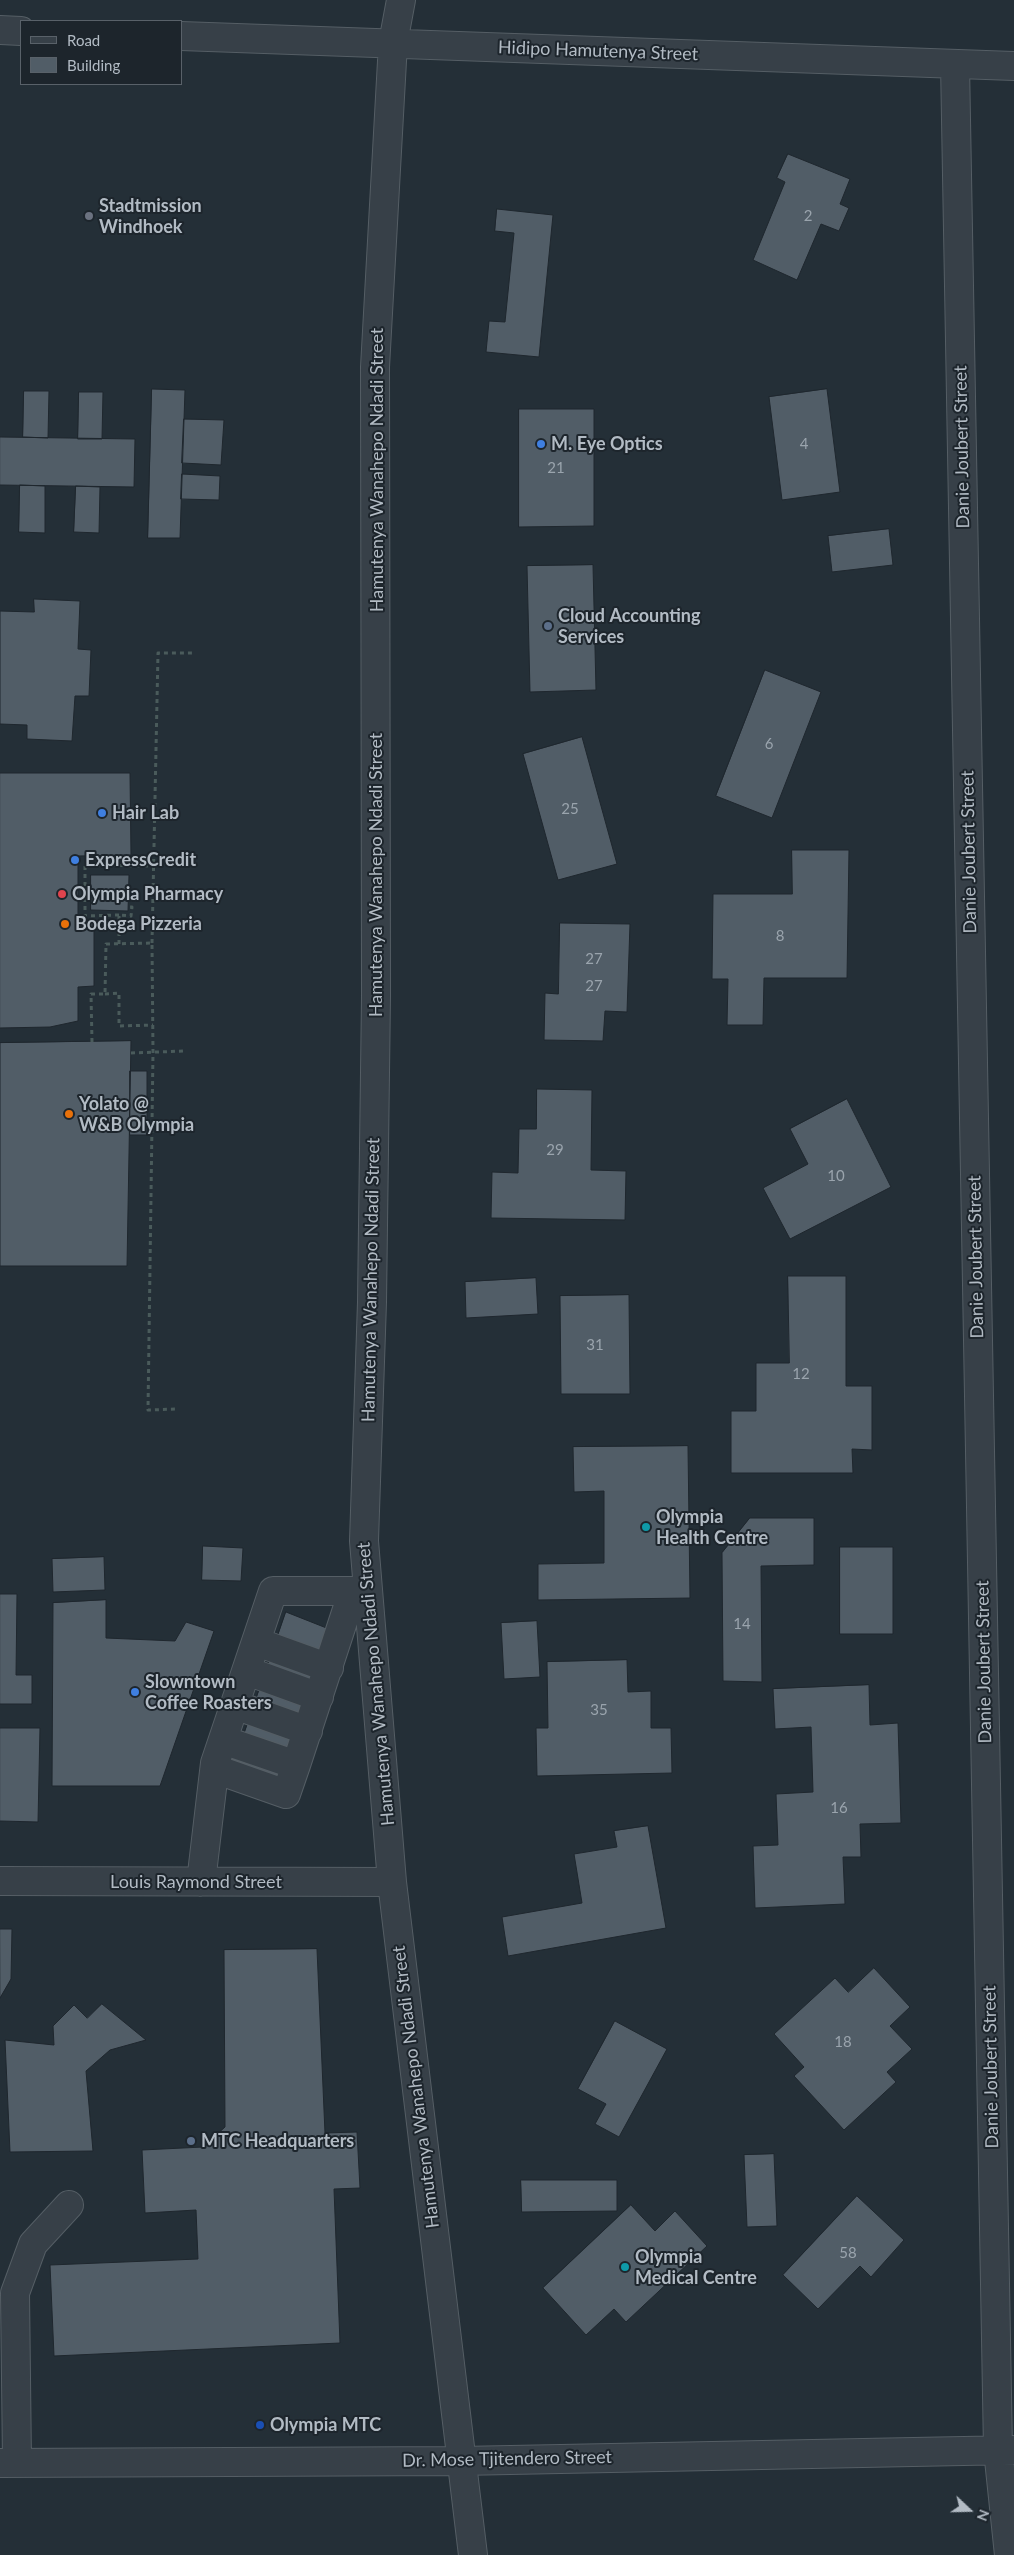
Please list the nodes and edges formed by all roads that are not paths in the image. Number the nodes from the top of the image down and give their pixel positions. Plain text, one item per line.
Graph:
1 (401, 0) edge
2 (0, 30) edge
3 (20, 30) edge
4 (182, 36) edge
5 (393, 43) junction
6 (955, 64) junction
7 (1014, 66) edge
8 (361, 1591) junction
9 (257, 1642) junction
10 (329, 1668) junction
11 (247, 1672) junction
12 (319, 1697) junction
13 (234, 1705) junction
14 (308, 1731) junction
15 (224, 1740) junction
16 (296, 1765) junction
17 (215, 1769) junction
18 (0, 1881) edge
19 (201, 1882) junction
20 (392, 1882) junction
21 (70, 2205) dead end
22 (1006, 2450) edge
23 (460, 2461) junction
24 (8, 2463) edge
25 (473, 2555) edge
26 (1009, 2555) edge

1 - 5 street, Hamutenya Wanahepo Ndadi Street
2 - 3 street
4 - 5 street, Hidipo Hamutenya Street
5 - 6 street, Hidipo Hamutenya Street
5 - 8 street, Hamutenya Wanahepo Ndadi Street
6 - 7 street, Hidipo Hamutenya Street
6 - 22 street, Danie Joubert Street
8 - 9 street
8 - 10 street
8 - 20 street, Hamutenya Wanahepo Ndadi Street
9 - 10 street
9 - 11 street
10 - 12 street
11 - 12 street
11 - 13 street
12 - 14 street
13 - 14 street
13 - 15 street
14 - 16 street
15 - 16 street
15 - 17 street
16 - 17 street
17 - 19 street
18 - 19 street, Louis Raymond Street
19 - 20 street, Louis Raymond Street
20 - 23 street, Hamutenya Wanahepo Ndadi Street
21 - 24 street
22 - 23 street, Dr. Mose Tjitendero Street
22 - 26 street, Danie Joubert Street
23 - 24 street, Dr. Mose Tjitendero Street
23 - 25 street, Hamutenya Wanahepo Ndadi Street

